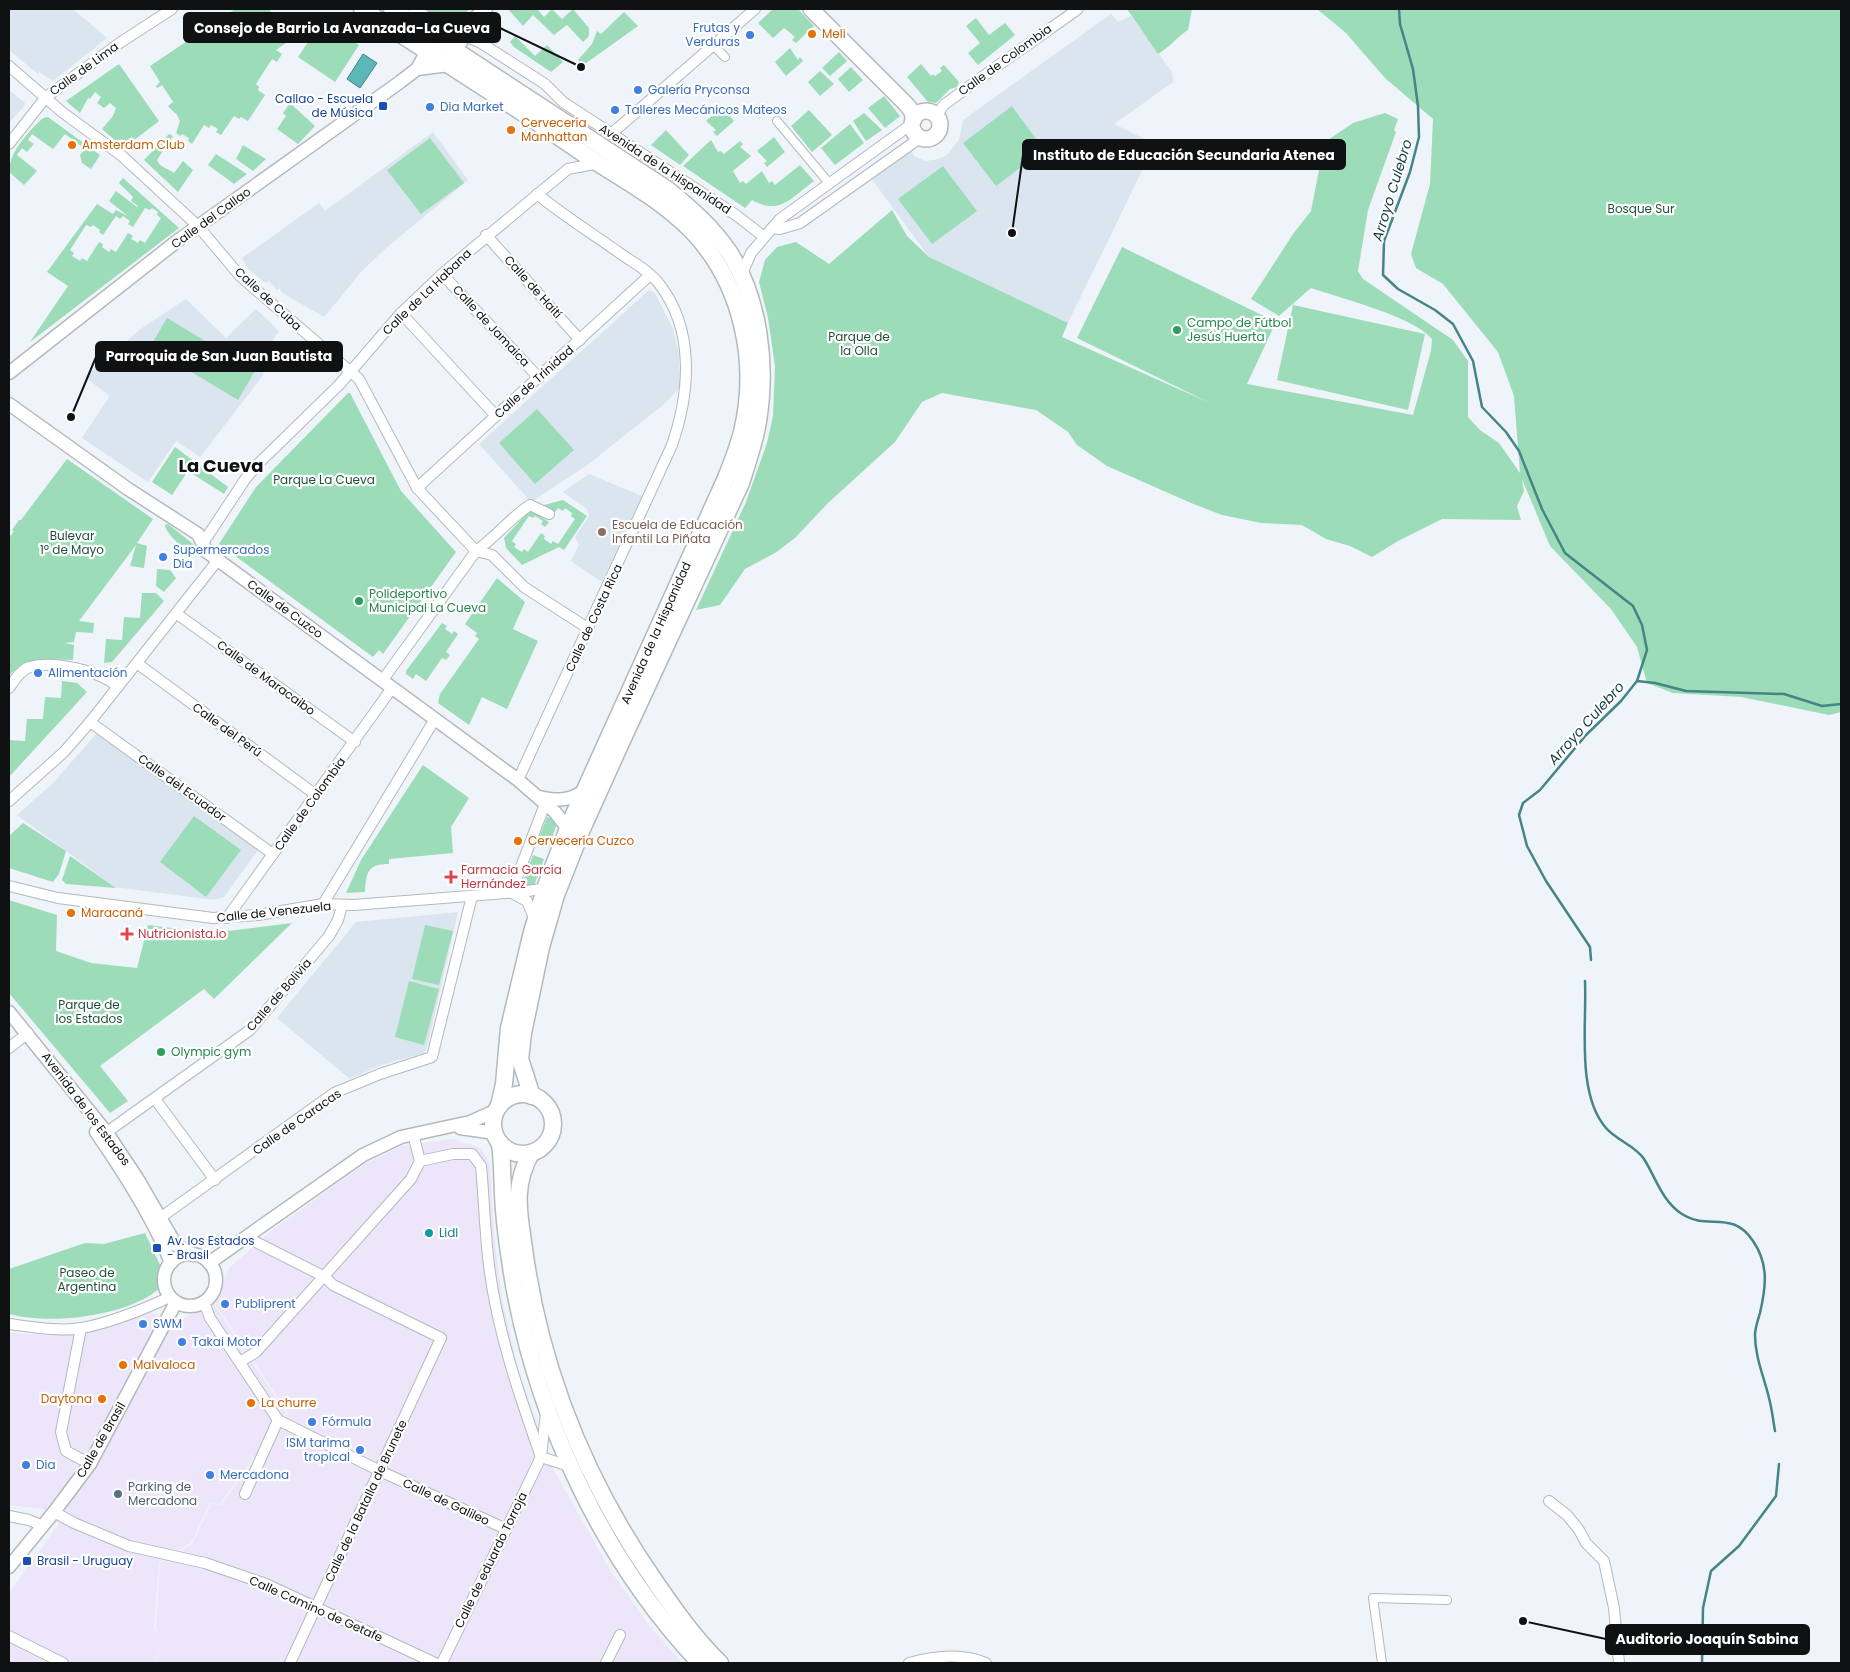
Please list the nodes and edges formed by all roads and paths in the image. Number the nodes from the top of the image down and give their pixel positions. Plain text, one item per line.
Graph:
1 (172, 9) edge
2 (362, 9) edge
3 (392, 9) edge
4 (414, 9) edge
5 (486, 9) edge
6 (755, 9) edge
7 (811, 9) edge
8 (823, 9) edge
9 (1078, 9) edge
10 (473, 19) junction
11 (441, 32) junction
12 (404, 37) junction
13 (461, 44) junction
14 (713, 45) junction
15 (425, 51) junction
16 (725, 57) dead end
17 (449, 65) junction
18 (9, 66) edge
19 (416, 69) junction
20 (46, 97) junction
21 (922, 117) junction
22 (777, 121) dead end
23 (612, 134) junction
24 (920, 138) junction
25 (566, 141) junction
26 (9, 144) edge
27 (598, 164) junction
28 (568, 169) junction
29 (829, 183) junction
30 (537, 194) junction
31 (198, 226) junction
32 (772, 228) junction
33 (486, 235) junction
34 (763, 236) junction
35 (442, 274) junction
36 (650, 275) junction
37 (741, 276) junction
38 (401, 313) junction
39 (580, 340) junction
40 (9, 373) edge
41 (349, 373) junction
42 (539, 378) junction
43 (9, 404) edge
44 (496, 416) junction
45 (417, 488) junction
46 (549, 514) dead end
47 (203, 543) junction
48 (476, 551) junction
49 (218, 560) junction
50 (177, 614) junction
51 (589, 629) junction
52 (138, 664) junction
53 (387, 684) junction
54 (118, 687) junction
55 (9, 688) edge
56 (435, 719) junction
57 (90, 722) junction
58 (355, 742) junction
59 (518, 780) junction
60 (584, 791) junction
61 (316, 795) junction
62 (542, 800) junction
63 (9, 801) edge
64 (568, 829) junction
65 (274, 854) junction
66 (547, 883) junction
67 (9, 886) edge
68 (511, 893) junction
69 (472, 896) junction
70 (323, 904) junction
71 (342, 906) junction
72 (227, 918) junction
73 (535, 921) junction
74 (9, 1012) edge
75 (9, 1022) edge
76 (25, 1036) junction
77 (9, 1048) edge
78 (532, 1096) junction
79 (155, 1099) junction
80 (498, 1108) junction
81 (444, 1127) junction
82 (413, 1134) junction
83 (103, 1135) junction
84 (497, 1138) junction
85 (531, 1153) junction
86 (420, 1161) junction
87 (215, 1180) junction
88 (160, 1218) junction
89 (246, 1237) junction
90 (194, 1255) junction
91 (171, 1263) junction
92 (209, 1263) junction
93 (325, 1277) junction
94 (173, 1299) junction
95 (204, 1302) junction
96 (9, 1324) edge
97 (81, 1328) junction
98 (240, 1362) junction
99 (547, 1407) junction
100 (278, 1420) junction
101 (541, 1457) junction
102 (90, 1464) junction
103 (572, 1467) junction
104 (380, 1471) junction
105 (245, 1494) dead end
106 (1549, 1501) dead end
107 (54, 1512) junction
108 (9, 1516) edge
109 (43, 1526) junction
110 (506, 1529) junction
111 (9, 1566) edge
112 (1447, 1600) dead end
113 (316, 1606) junction
114 (620, 1635) dead end
115 (9, 1639) edge
116 (975, 1660) edge
117 (63, 1663) edge
118 (290, 1663) edge
119 (435, 1663) edge
120 (442, 1663) edge
121 (606, 1663) edge
122 (700, 1663) edge
123 (720, 1663) edge
124 (909, 1663) edge
125 (986, 1663) edge
126 (1382, 1663) edge
127 (1619, 1663) edge

1 - 20 street, Calle de Lima
2 - 12 main road, Avenida de la Hispanidad
3 - 11 main road, Avenida de la Hispanidad
4 - 11 street, Avenida de la Hispanidad
5 - 10 street
6 - 14 street
7 - 21 main road
8 - 21 main road
9 - 21 street, Calle de Colombia
10 - 11 street
10 - 13 street
11 - 13 main road, Avenida de la Hispanidad
11 - 15 street, Calle del Callao
12 - 15 main road, Avenida de la Hispanidad
12 - 19 street
13 - 17 street
13 - 23 street, Avenida de la Hispanidad
13 - 37 main road, Avenida de la Hispanidad
14 - 16 street
14 - 23 street
15 - 17 main road, Avenida de la Hispanidad
15 - 19 street, Calle del Callao
17 - 19 street, Calle del Callao
17 - 25 main road, Avenida de la Hispanidad
18 - 20 street, Calle de Cuba
19 - 31 street, Calle del Callao
20 - 26 street, Calle de Lima
20 - 31 street, Calle de Cuba
21 - 24 main road
21 - 24 main road
21 - 29 street, Calle de Colombia
22 - 29 street
23 - 34 street, Avenida de la Hispanidad
24 - 32 street
25 - 27 main road, Avenida de la Hispanidad
25 - 28 street
27 - 28 street, Calle de La Habana
27 - 60 main road, Avenida de la Hispanidad
28 - 30 street, Calle de La Habana
29 - 32 street, Calle de Colombia
30 - 33 street, Calle de La Habana
30 - 36 street, Calle de Costa Rica
31 - 40 street, Calle del Callao
31 - 41 street, Calle de Cuba
32 - 34 street, Calle de Colombia
33 - 35 street, Calle de La Habana
33 - 39 street, Calle de Haití
34 - 37 street, Calle de Colombia
35 - 38 street, Calle de La Habana
35 - 42 street, Calle de Jamaica
36 - 39 street, Calle de Trinidad
36 - 51 street, Calle de Costa Rica
37 - 78 main road, Avenida de la Hispanidad
38 - 41 street, Calle de La Habana
38 - 44 street
39 - 42 street, Calle de Trinidad
41 - 45 street, Calle de Cuba
41 - 47 street, Calle de La Habana
42 - 44 street, Calle de Trinidad
43 - 47 street, Calle de Cuzco
44 - 45 street, Calle de Trinidad
45 - 48 street, Calle de Cuba
46 - 48 street, Calle de Colombia
47 - 49 street, Calle de Cuzco
48 - 51 street, Calle de Cuba
48 - 53 street, Calle de Colombia
49 - 50 street
49 - 53 street, Calle de Cuzco
50 - 52 street
50 - 58 street, Calle de Maracaibo
51 - 59 street, Calle de Costa Rica
52 - 54 street
52 - 61 street, Calle del Perú
53 - 56 street, Calle de Cuzco
53 - 58 street, Calle de Colombia
54 - 55 street
54 - 57 street
56 - 59 street, Calle de Cuzco
56 - 70 street
57 - 63 street
57 - 65 street, Calle del Ecuador
58 - 61 street, Calle de Colombia
59 - 62 street, Calle de Cuzco
60 - 62 street
60 - 64 main road, Avenida de la Hispanidad
61 - 65 street, Calle de Colombia
62 - 64 street, Calle de Cuzco
62 - 68 street
64 - 66 main road, Avenida de la Hispanidad
65 - 72 street, Calle de Colombia
66 - 68 street, Calle de Venezuela
66 - 73 main road, Avenida de la Hispanidad
67 - 72 street, Calle de Venezuela
68 - 69 street, Calle de Venezuela
68 - 73 street
69 - 71 street, Calle de Venezuela
69 - 87 street, Calle de Caracas
70 - 71 street, Calle de Venezuela
70 - 72 street, Calle de Venezuela
71 - 79 street, Calle de Bolivia
73 - 80 main road, Avenida de la Hispanidad
74 - 76 street, Avenida de los Estados
75 - 76 street, Avenida de los Estados
76 - 77 street
76 - 83 street, Avenida de los Estados
78 - 80 main road
78 - 85 main road
79 - 83 street, Calle de Bolivia
79 - 87 street
80 - 81 street
80 - 84 main road
81 - 82 street
81 - 84 street
82 - 86 street
82 - 89 street
83 - 88 street, Avenida de los Estados
83 - 91 street, Avenida de los Estados
84 - 85 main road
84 - 99 main road
85 - 123 main road
86 - 93 street
86 - 101 street
87 - 88 street, Calle de Caracas
88 - 90 street, Avenida de los Estados
89 - 92 street
89 - 93 street
90 - 91 street
90 - 92 street
91 - 94 street
92 - 95 street
93 - 98 street
93 - 104 street, Calle de la Batalla de Brunete
94 - 95 street
94 - 97 street
94 - 102 street, Calle de Brasil
95 - 98 street
96 - 97 street
97 - 102 street
98 - 100 street
99 - 101 street, Calle de eduardo Torroja
99 - 103 main road
100 - 104 street, Calle de Galileo
100 - 105 street
101 - 103 street
101 - 110 street, Calle de eduardo Torroja
102 - 107 street, Calle de Brasil
103 - 122 main road
104 - 110 street, Calle de Galileo
104 - 113 street, Calle de la Batalla de Brunete
106 - 127 street
107 - 109 street, Calle de Brasil
107 - 113 street, Calle Camino de Getafe
108 - 109 street
109 - 111 street, Calle de Brasil
110 - 120 street, Calle de eduardo Torroja
112 - 126 street
113 - 118 street, Calle de la Batalla de Brunete
113 - 119 street, Calle Camino de Getafe
114 - 121 street
115 - 117 street
116 - 124 street
116 - 125 street

